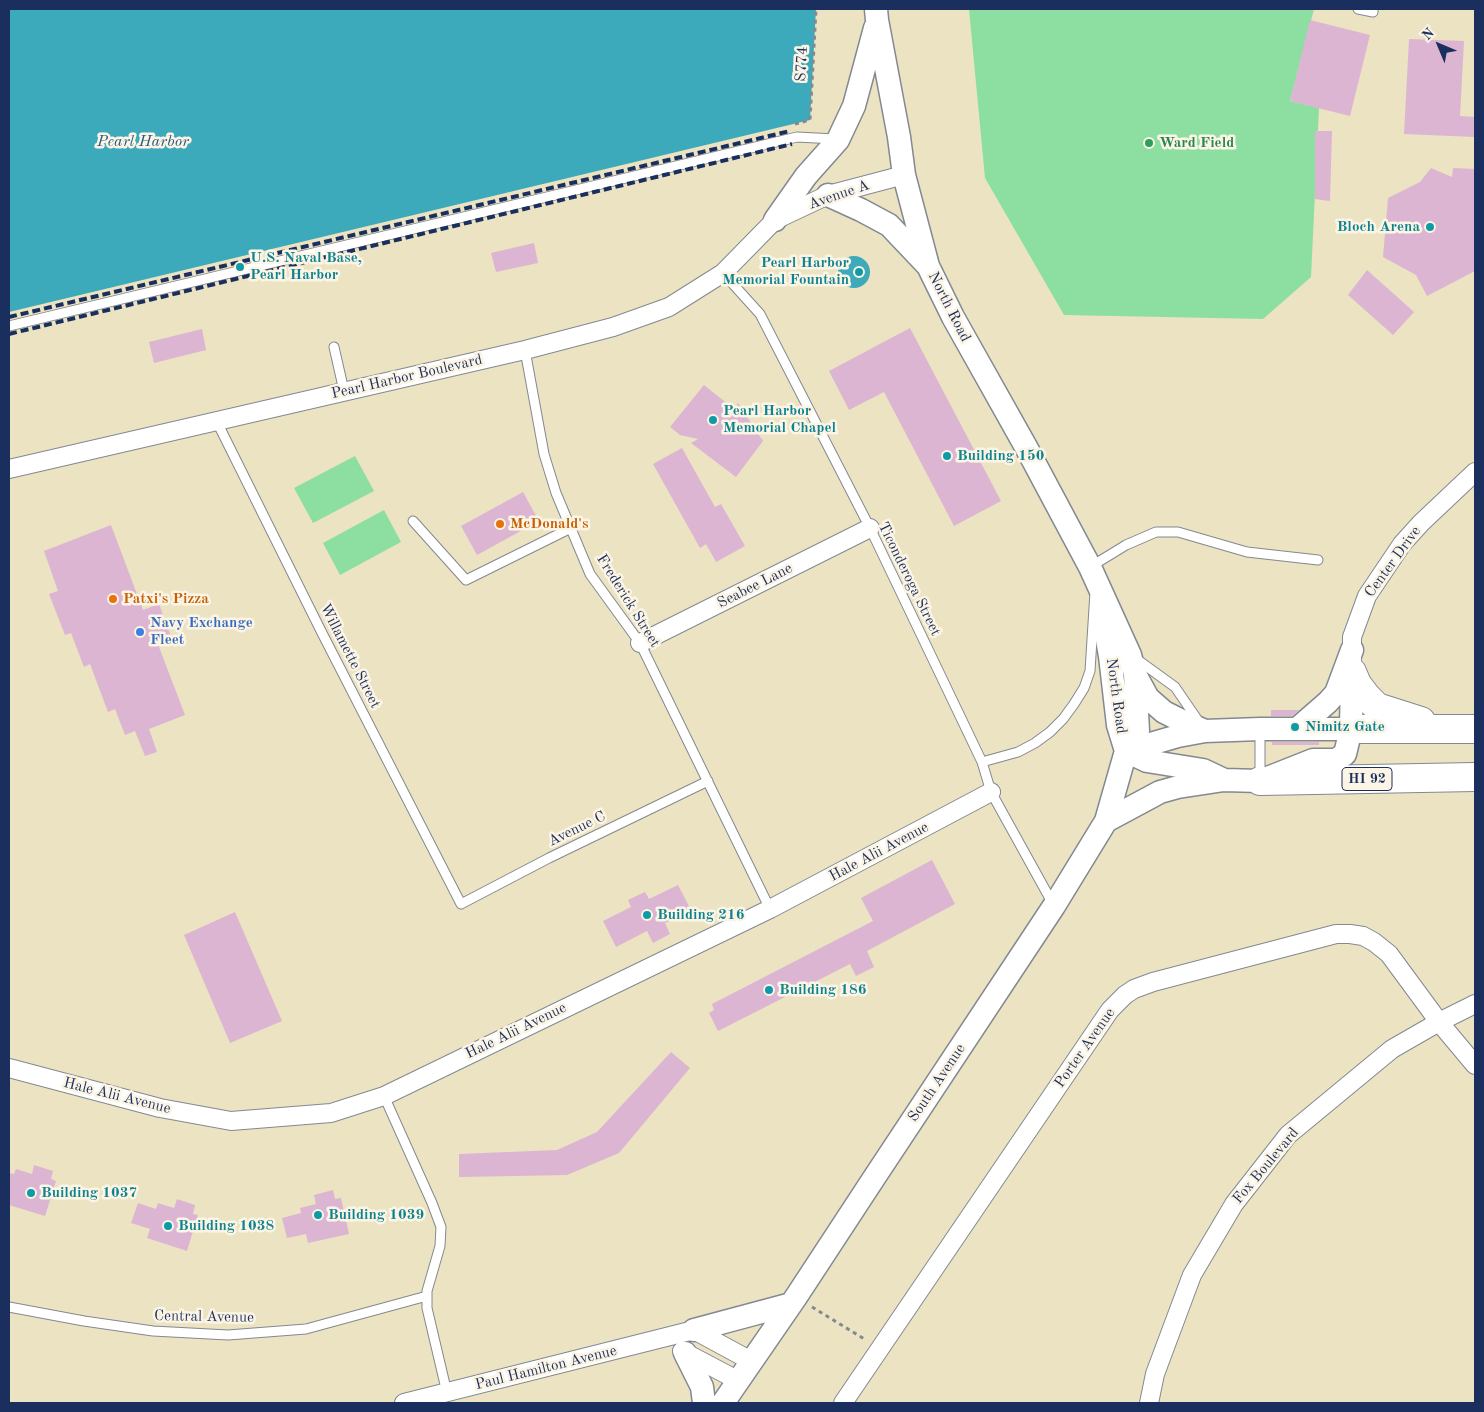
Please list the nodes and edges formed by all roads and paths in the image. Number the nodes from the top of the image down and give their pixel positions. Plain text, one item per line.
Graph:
1 (816, 9) edge
2 (1358, 9) edge
3 (1373, 9) edge
4 (877, 14) edge
5 (795, 124) dead end
6 (838, 140) junction
7 (904, 175) junction
8 (828, 195) junction
9 (775, 220) junction
10 (928, 266) junction
11 (723, 273) junction
12 (9, 326) edge
13 (334, 347) dead end
14 (525, 350) junction
15 (344, 391) junction
16 (216, 420) junction
17 (9, 469) edge
18 (1474, 476) edge
19 (412, 521) dead end
20 (571, 528) junction
21 (870, 528) junction
22 (1318, 560) dead end
23 (1093, 573) junction
24 (640, 643) junction
25 (1352, 661) junction
26 (1132, 664) junction
27 (1260, 729) junction
28 (1297, 729) junction
29 (1351, 729) junction
30 (1444, 729) junction
31 (1475, 729) edge
32 (1205, 730) junction
33 (1126, 751) junction
34 (982, 762) junction
35 (1475, 777) edge
36 (1224, 780) junction
37 (708, 781) junction
38 (1260, 781) junction
39 (991, 792) junction
40 (1106, 821) junction
41 (461, 904) joint
42 (1054, 906) junction
43 (770, 909) junction
44 (1475, 1004) edge
45 (1439, 1022) junction
46 (1475, 1065) edge
47 (9, 1068) edge
48 (384, 1096) junction
49 (427, 1296) junction
50 (794, 1300) junction
51 (9, 1307) edge
52 (694, 1330) junction
53 (659, 1340) junction
54 (880, 1349) junction
55 (685, 1353) junction
56 (753, 1362) junction
57 (739, 1381) junction
58 (447, 1393) junction
59 (404, 1403) edge
60 (704, 1403) edge
61 (724, 1403) edge
62 (843, 1403) edge
63 (1149, 1403) edge

1 - 5 path, S774
2 - 3 lane
4 - 6 street
4 - 7 street, North Road
6 - 9 street
6 - 12 lane
7 - 8 street, Avenue A
7 - 10 street, North Road
8 - 9 street, Avenue A
8 - 10 street
9 - 11 street, Pearl Harbor Boulevard
10 - 23 street, North Road
11 - 14 street, Pearl Harbor Boulevard
11 - 21 lane, Ticonderoga Street
13 - 15 lane
14 - 15 street, Pearl Harbor Boulevard
14 - 20 lane, Frederick Street
15 - 16 street, Pearl Harbor Boulevard
16 - 17 street, Pearl Harbor Boulevard
16 - 41 lane, Willamette Street
18 - 25 street, Center Drive
19 - 20 lane
20 - 24 lane, Frederick Street
21 - 24 street, Seabee Lane
21 - 34 lane, Ticonderoga Street
22 - 23 lane
23 - 26 street, North Road
23 - 33 street, North Road
23 - 34 lane
24 - 37 lane, Frederick Street
25 - 28 street
25 - 29 street
25 - 30 main road
26 - 32 street
26 - 33 street, North Road
27 - 28 street
27 - 32 street
27 - 38 lane
28 - 29 street
29 - 30 main road
29 - 38 street
30 - 31 main road
32 - 33 street
33 - 36 street
33 - 40 street, South Avenue
34 - 39 lane, Ticonderoga Street
35 - 38 main road, HI 92
36 - 38 street, HI 92
36 - 40 street
37 - 41 lane, Avenue C
37 - 43 lane, Frederick Street
39 - 42 lane, Ticonderoga Street
39 - 43 street, Hale Alii Avenue
40 - 42 street, South Avenue
42 - 50 street, South Avenue
43 - 48 street, Hale Alii Avenue
44 - 45 street, Fox Boulevard
45 - 46 street, Porter Avenue
45 - 54 street, Porter Avenue
45 - 63 street, Fox Boulevard
47 - 48 street, Hale Alii Avenue
48 - 49 lane
49 - 51 lane, Central Avenue
49 - 58 lane
50 - 52 street
50 - 54 path
50 - 56 street, South Avenue
52 - 53 street, Paul Hamilton Avenue
52 - 56 street
53 - 55 street
53 - 58 street, Paul Hamilton Avenue
54 - 62 street, Porter Avenue
55 - 57 street
55 - 60 street
56 - 57 street, South Avenue
57 - 61 street, South Avenue
58 - 59 street, Paul Hamilton Avenue

